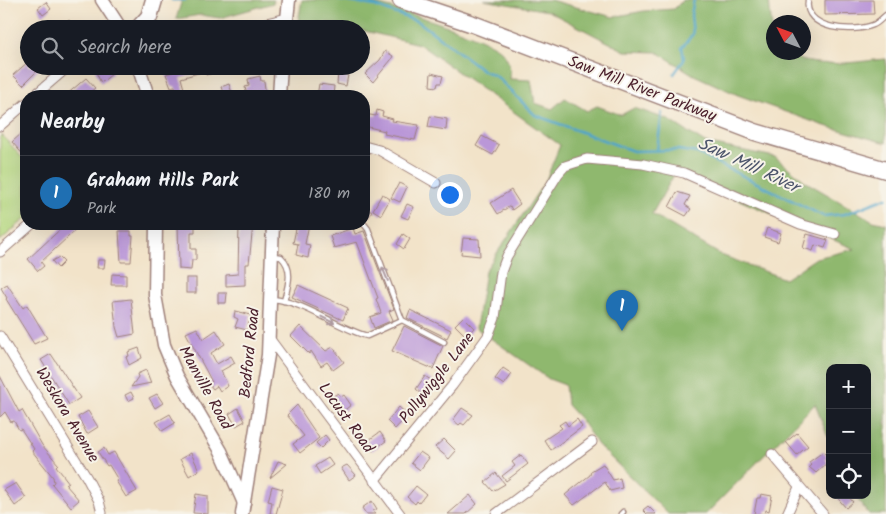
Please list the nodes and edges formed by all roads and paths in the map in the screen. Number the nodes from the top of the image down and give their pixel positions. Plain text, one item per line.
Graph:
1 (102, 0) edge
2 (154, 0) edge
3 (164, 0) edge
4 (289, 0) edge
5 (401, 0) edge
6 (808, 0) edge
7 (438, 1) edge
8 (886, 15) edge
9 (113, 20) edge
10 (146, 20) edge
11 (154, 20) edge
12 (286, 20) edge
13 (58, 75) edge
14 (141, 75) edge
15 (280, 75) edge
16 (41, 90) edge
17 (146, 90) edge
18 (279, 90) edge
19 (20, 108) edge
20 (0, 126) edge
21 (370, 148) edge
22 (886, 161) edge
23 (886, 170) edge
24 (436, 183) dead end
25 (25, 230) edge
26 (156, 230) edge
27 (273, 230) edge
28 (367, 230) edge
29 (835, 234) dead end
30 (0, 252) edge
31 (278, 300) junction
32 (402, 320) junction
33 (0, 336) edge
34 (269, 338) junction
35 (444, 342) dead end
36 (592, 442) dead end
37 (772, 454) dead end
38 (374, 481) junction
39 (799, 487) junction
40 (243, 508) edge
41 (102, 513) edge
42 (400, 514) edge
43 (496, 514) edge
44 (787, 514) edge
45 (823, 514) edge

1 - 9 main road
2 - 10 highway
3 - 11 highway
4 - 12 main road
5 - 23 highway, Saw Mill River Parkway
6 - 8 lane
7 - 22 highway, Saw Mill River Parkway
13 - 16 street
14 - 17 main road
15 - 18 main road
19 - 20 street
21 - 24 street
25 - 30 street
26 - 40 main road, Manville Road
27 - 31 main road, Bedford Road
32 -> 28 lane
29 - 38 street, Pollywiggle Lane
31 -> 32 lane
31 - 34 main road, Bedford Road
32 - 35 lane
33 - 41 street, Weskora Avenue
34 - 38 street, Locust Road
34 - 40 main road, Bedford Road
36 - 43 street
37 - 39 street
38 - 42 street, Locust Road
39 - 44 street
39 - 45 street

